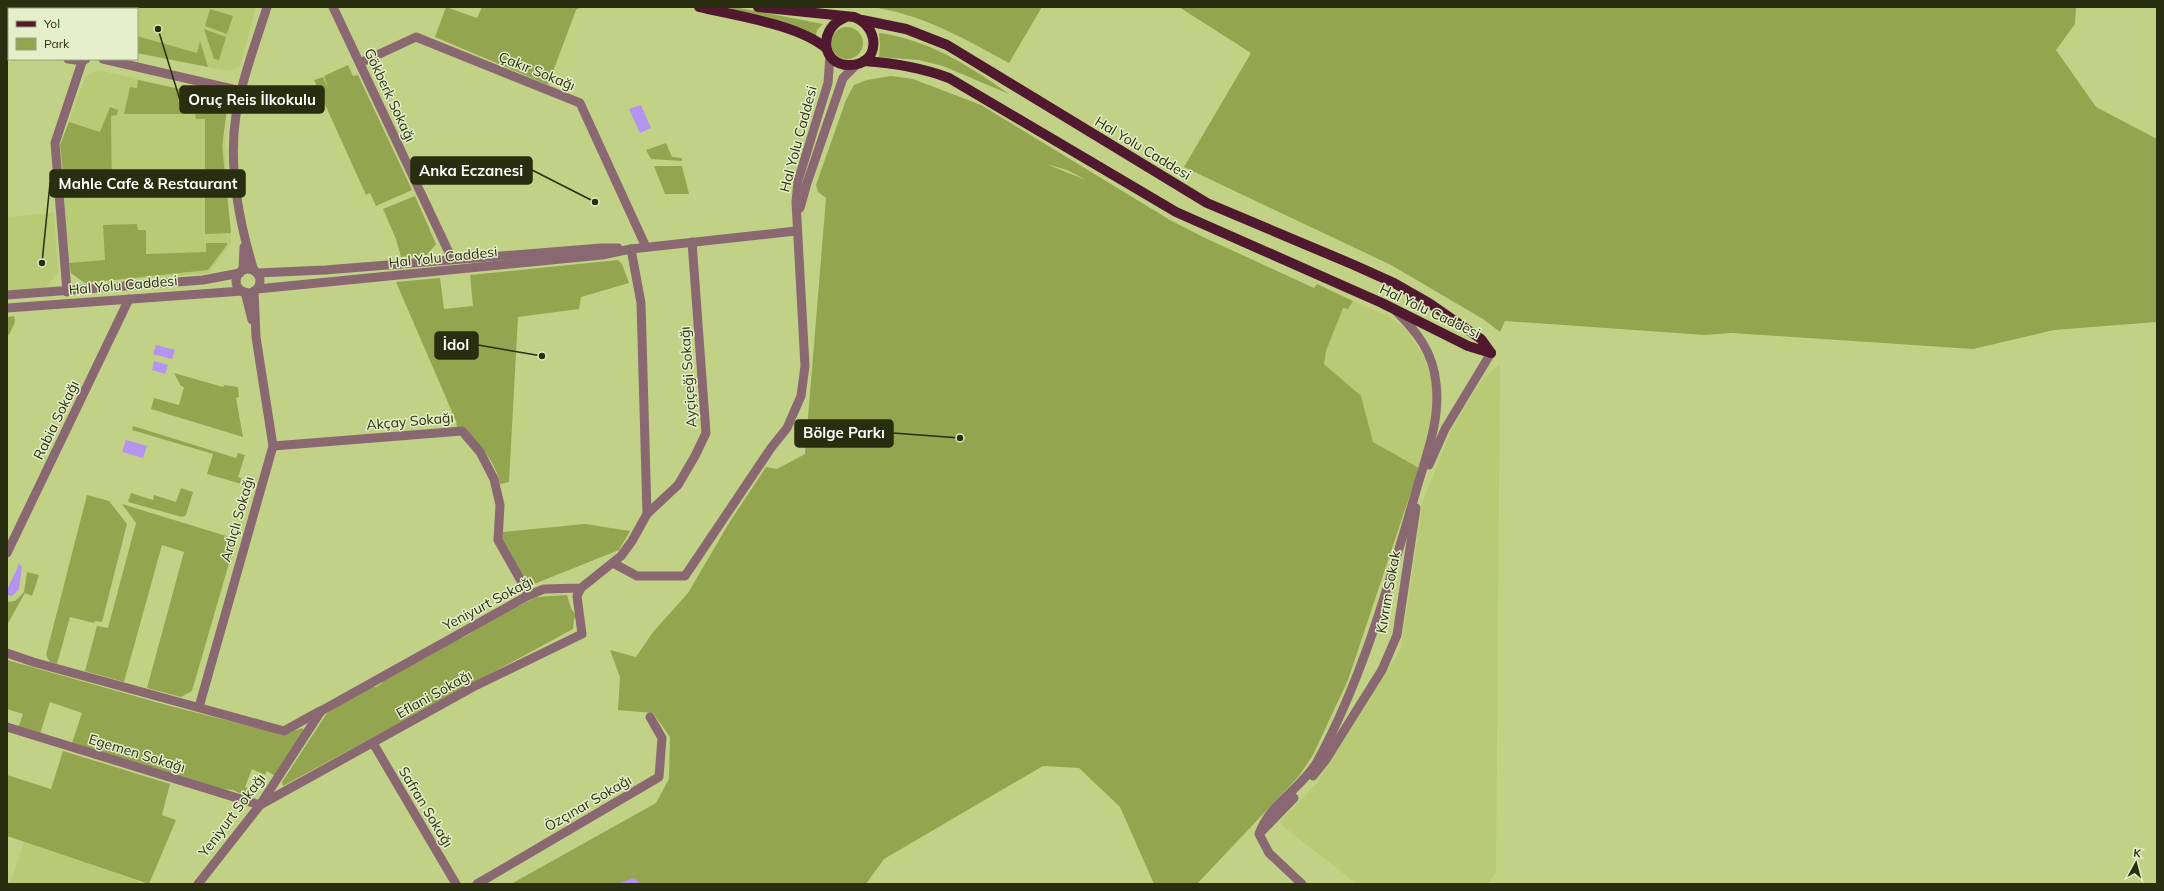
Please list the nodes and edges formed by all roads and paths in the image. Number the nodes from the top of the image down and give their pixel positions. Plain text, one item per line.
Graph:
1 (267, 7) edge
2 (333, 7) edge
3 (699, 7) edge
4 (758, 7) edge
5 (846, 17) junction
6 (862, 20) junction
7 (828, 52) junction
8 (83, 60) edge
9 (107, 60) edge
10 (860, 63) junction
11 (360, 64) junction
12 (241, 92) junction
13 (796, 231) junction
14 (244, 238) junction
15 (692, 242) junction
16 (646, 247) junction
17 (631, 249) junction
18 (452, 259) junction
19 (242, 272) junction
20 (256, 272) junction
21 (256, 290) junction
22 (243, 291) junction
23 (67, 292) junction
24 (7, 295) edge
25 (129, 299) junction
26 (7, 308) edge
27 (1394, 309) junction
28 (256, 337) junction
29 (1491, 353) junction
30 (273, 446) junction
31 (647, 514) junction
32 (7, 553) edge
33 (613, 563) junction
34 (581, 588) junction
35 (529, 595) junction
36 (7, 653) edge
37 (199, 707) junction
38 (321, 710) junction
39 (650, 717) dead end
40 (7, 727) edge
41 (373, 743) junction
42 (260, 805) junction
43 (1258, 834) junction
44 (198, 884) edge
45 (456, 884) edge
46 (477, 884) edge
47 (1302, 884) edge

1 - 12 street
2 - 11 street, Gökberk Sokağı
3 - 7 main road
4 - 5 main road
5 - 6 main road
5 - 7 main road
6 - 10 main road
6 - 29 main road, Hal Yolu Caddesi
7 - 10 main road
7 - 13 street, Hal Yolu Caddesi
8 - 23 street
9 - 12 street
10 - 13 street, Hal Yolu Caddesi
10 - 27 main road, Hal Yolu Caddesi
11 - 16 street, Çakır Sokağı
11 - 18 street, Gökberk Sokağı
12 - 14 street
13 - 15 street, Hal Yolu Caddesi
13 - 33 street
14 - 19 street
14 - 20 street
15 - 16 street, Hal Yolu Caddesi
15 - 31 street, Ayçiçeği Sokağı
16 - 17 street, Hal Yolu Caddesi
17 - 18 street, Hal Yolu Caddesi
17 - 21 street, Hal Yolu Caddesi
17 - 31 street
18 - 20 street, Hal Yolu Caddesi
19 - 20 street
19 - 22 street
19 - 23 street, Hal Yolu Caddesi
20 - 21 street
21 - 22 street
21 - 28 street, Ardıçlı Sokağı
22 - 25 street, Hal Yolu Caddesi
22 - 28 street, Ardıçlı Sokağı
23 - 24 street, Hal Yolu Caddesi
25 - 26 street, Hal Yolu Caddesi
25 - 32 street, Rabia Sokağı
27 - 29 main road, Hal Yolu Caddesi
27 - 43 street
28 - 30 street, Ardıçlı Sokağı
29 - 43 street, Kıvrım Sokak
30 - 35 street, Akçay Sokağı
30 - 37 street, Ardıçlı Sokağı
31 - 33 street
33 - 34 street
34 - 35 street, Yeniyurt Sokağı
34 - 41 street, Eflani Sokağı
35 - 38 street, Yeniyurt Sokağı
36 - 37 street
37 - 38 street
38 - 42 street, Yeniyurt Sokağı
39 - 46 street, Özçınar Sokağı
40 - 42 street, Egemen Sokağı
41 - 42 street, Eflani Sokağı
41 - 45 street, Safran Sokağı
42 - 44 street, Yeniyurt Sokağı
43 - 47 street

